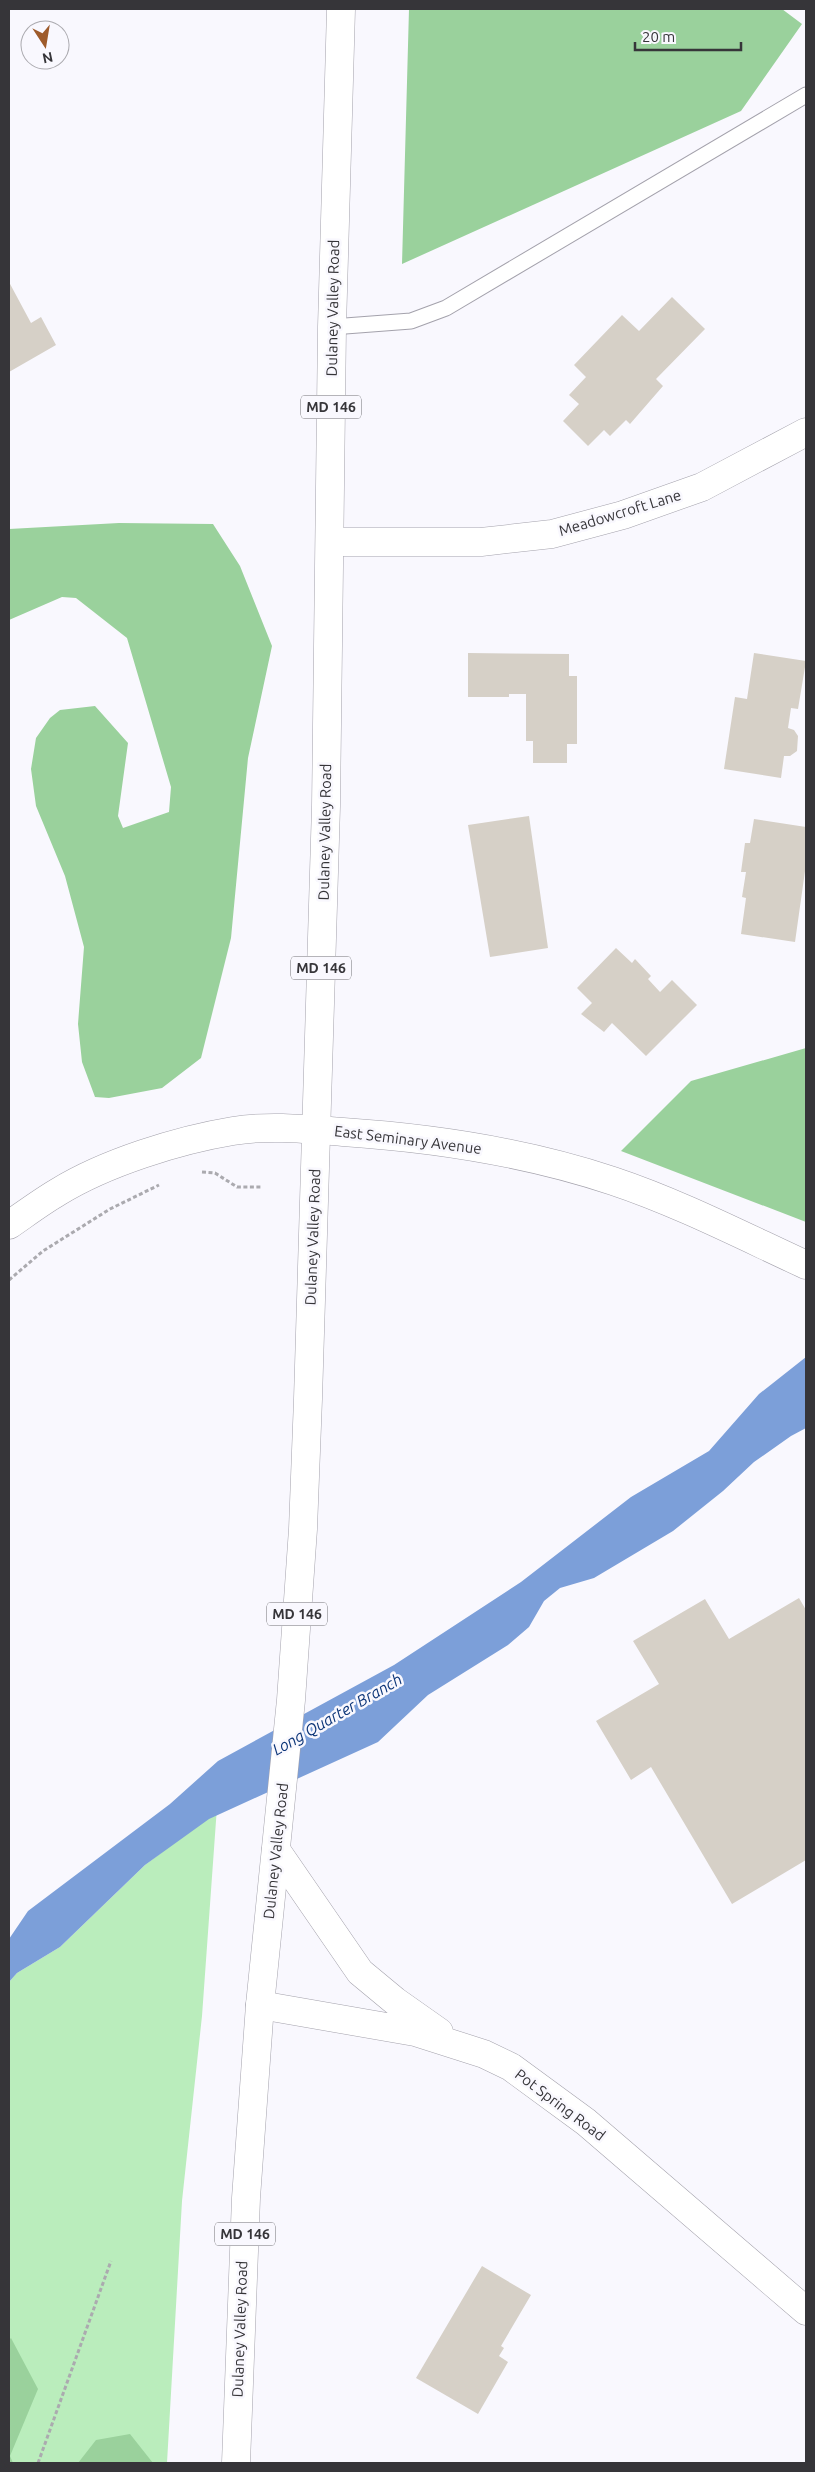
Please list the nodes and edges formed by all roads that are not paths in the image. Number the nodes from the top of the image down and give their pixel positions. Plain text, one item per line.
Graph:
1 (341, 9) edge
2 (806, 95) edge
3 (332, 327) junction
4 (806, 432) edge
5 (330, 542) junction
6 (316, 1130) junction
7 (9, 1225) edge
8 (806, 1265) edge
9 (276, 1850) junction
10 (260, 2006) junction
11 (457, 2044) junction
12 (806, 2311) edge
13 (236, 2463) edge

1 - 3 main road, Dulaney Valley Road / MD 146
2 - 3 lane
3 - 5 main road, Dulaney Valley Road / MD 146
4 - 5 main road, Meadowcroft Lane
5 - 6 main road, Dulaney Valley Road / MD 146
6 - 7 main road, East Seminary Avenue
6 - 8 main road, East Seminary Avenue
6 - 9 main road, Dulaney Valley Road / MD 146
9 - 10 main road, Dulaney Valley Road / MD 146
9 - 11 main road
10 - 11 main road, Pot Spring Road
10 - 13 main road, Dulaney Valley Road / MD 146
11 - 12 main road, Pot Spring Road

